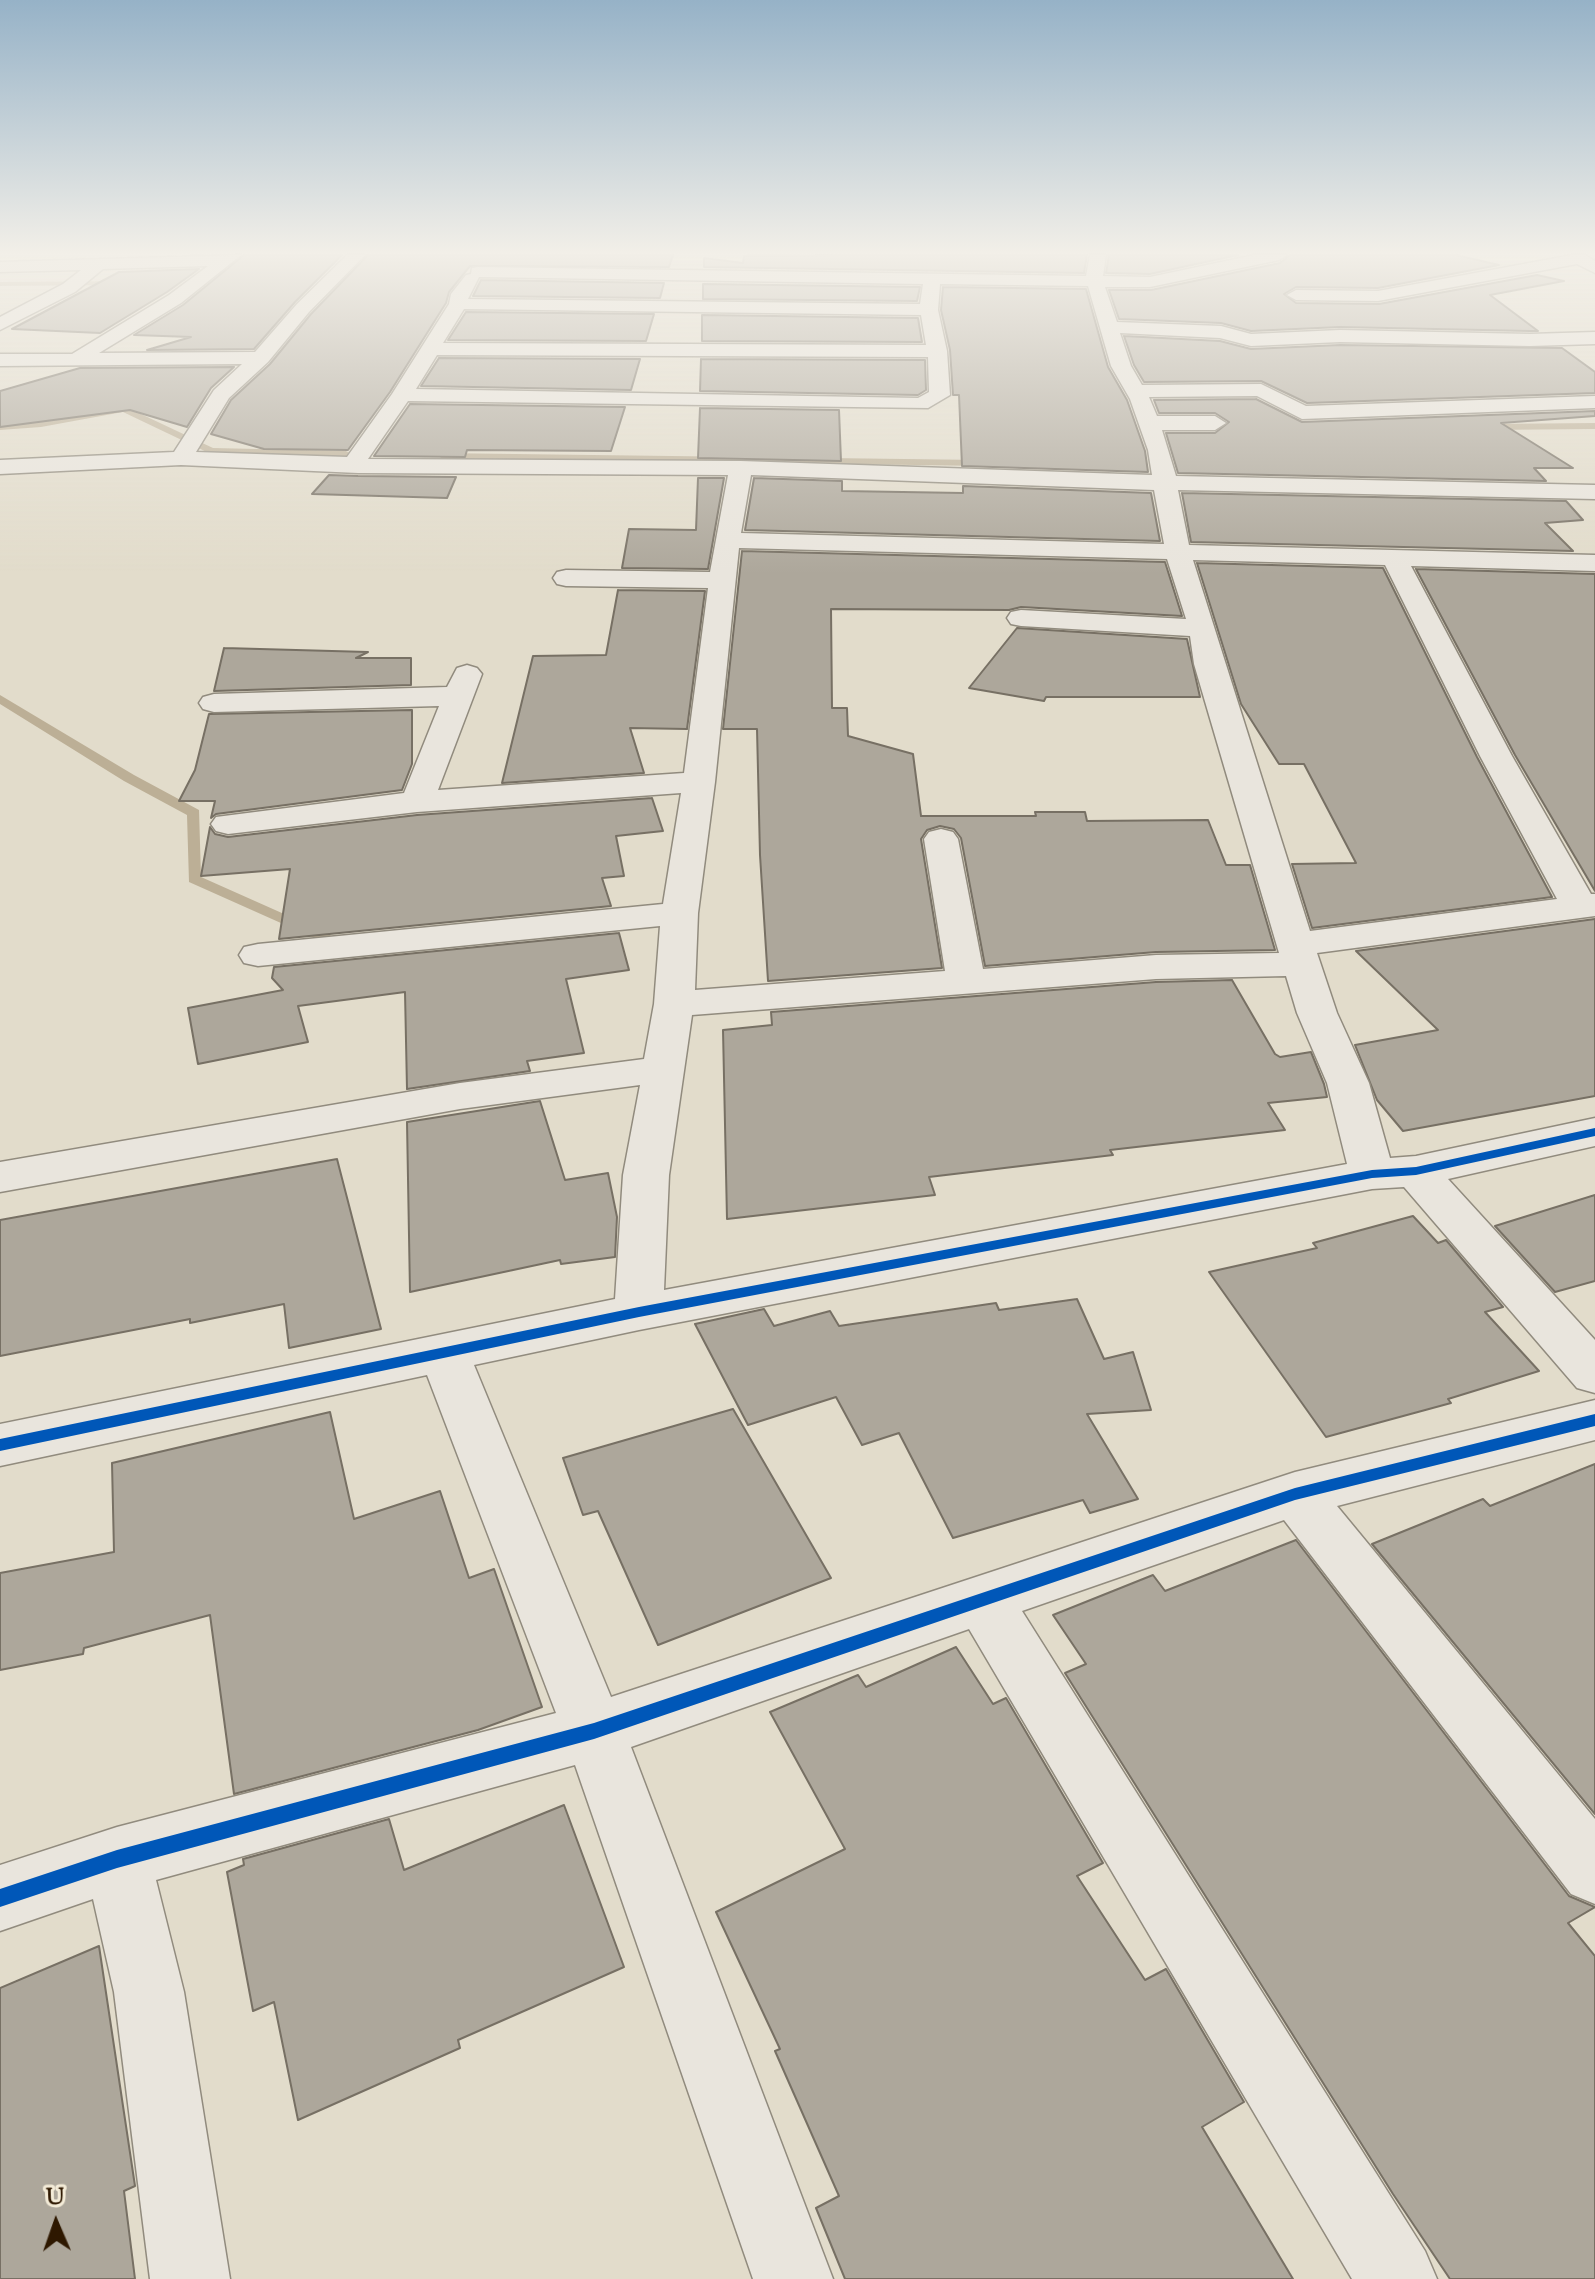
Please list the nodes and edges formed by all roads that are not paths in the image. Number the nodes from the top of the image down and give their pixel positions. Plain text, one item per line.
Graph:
1 (107, 361) edge
2 (256, 361) edge
3 (424, 361) edge
4 (938, 361) edge
5 (1120, 361) edge
6 (164, 379) dead end
7 (1135, 391) junction
8 (402, 395) junction
9 (1595, 402) edge
10 (1150, 423) junction
11 (1215, 423) dead end
12 (187, 447) junction
13 (355, 464) junction
14 (1162, 466) junction
15 (0, 467) edge
16 (741, 468) junction
17 (1595, 492) edge
18 (727, 540) junction
19 (1178, 553) junction
20 (1395, 560) junction
21 (1595, 563) edge
22 (566, 578) dead end
23 (723, 580) junction
24 (1021, 618) dead end
25 (1203, 628) junction
26 (214, 703) dead end
27 (699, 782) junction
28 (417, 802) junction
29 (228, 824) dead end
30 (941, 839) dead end
31 (1588, 906) edge
32 (680, 913) junction
33 (1298, 954) junction
34 (258, 955) dead end
35 (966, 980) junction
36 (674, 1004) junction
37 (664, 1069) junction
38 (1595, 1132) edge
39 (1394, 1172) junction
40 (0, 1177) edge
41 (639, 1312) junction
42 (444, 1353) junction
43 (1595, 1374) edge
44 (1595, 1420) edge
45 (0, 1445) edge
46 (1295, 1494) junction
47 (982, 1598) junction
48 (594, 1731) junction
49 (117, 1859) junction
50 (1595, 1871) edge
51 (0, 1898) edge
52 (190, 2279) edge
53 (793, 2279) edge
54 (1397, 2279) edge

1 - 6 street
2 - 12 street
3 - 8 street
4 - 8 street
5 - 7 street
7 - 9 street
7 - 10 street
8 - 13 street
10 - 11 street
10 - 14 street
12 - 13 street
12 - 15 street
13 - 16 street
14 - 16 street
14 - 17 street
14 - 19 street
16 - 18 street
18 - 19 street
18 - 23 street
19 - 20 street
19 - 25 street
20 - 21 street
20 - 31 street
22 - 23 street
23 - 27 street
24 - 25 street
25 - 33 street
26 - 28 street
27 - 28 street
27 - 32 street
28 - 29 street
30 - 35 street
31 - 33 street
32 - 34 street
32 - 36 street
33 - 35 street
33 - 39 street
35 - 36 street
36 - 37 street
37 - 40 street
37 - 41 street
38 - 39 street
39 - 41 street
39 - 43 street
41 - 42 street
42 - 45 street
42 - 48 street
44 - 46 street
46 - 47 street
46 - 50 street
47 - 48 street
47 - 54 street
48 - 49 street
48 - 53 street
49 - 51 street
49 - 52 street

